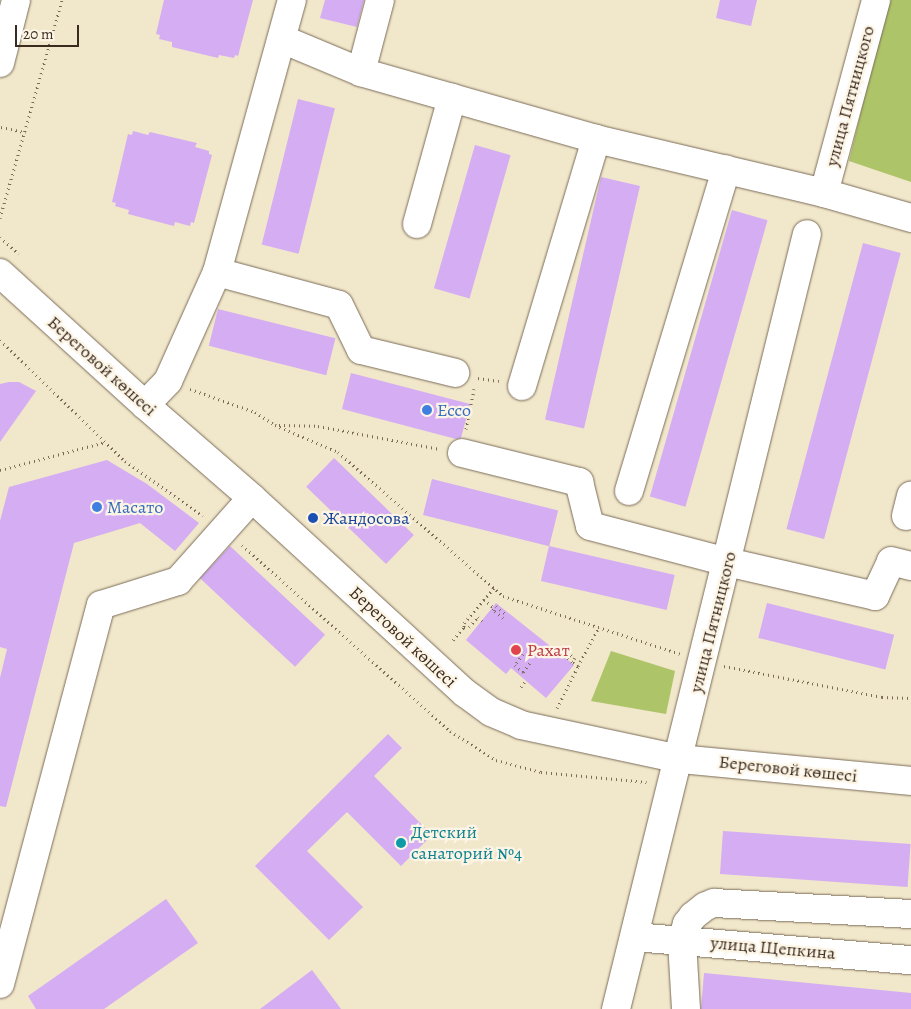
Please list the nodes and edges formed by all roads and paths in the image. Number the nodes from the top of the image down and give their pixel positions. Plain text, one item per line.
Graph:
1 (16, 0) edge
2 (62, 0) edge
3 (292, 0) edge
4 (380, 0) edge
5 (876, 0) edge
6 (282, 39) junction
7 (0, 63) edge
8 (361, 72) junction
9 (452, 98) junction
10 (1, 127) edge
11 (24, 132) junction
12 (596, 139) junction
13 (726, 169) junction
14 (824, 193) junction
15 (0, 218) edge
16 (911, 218) edge
17 (417, 224) dead end
18 (807, 234) dead end
19 (0, 237) edge
20 (24, 260) dead end
21 (0, 272) edge
22 (217, 272) junction
23 (455, 373) joint
24 (168, 381) junction
25 (522, 386) dead end
26 (145, 405) junction
27 (276, 425) junction
28 (105, 442) dead end
29 (462, 453) junction
30 (0, 470) edge
31 (630, 491) dead end
32 (252, 498) junction
33 (727, 562) junction
34 (911, 566) edge
35 (494, 588) junction
36 (484, 600) junction
37 (493, 607) dead end
38 (506, 614) dead end
39 (502, 618) dead end
40 (482, 621) dead end
41 (464, 627) junction
42 (599, 627) junction
43 (453, 640) dead end
44 (663, 648) dead end
45 (523, 654) dead end
46 (564, 656) dead end
47 (531, 661) dead end
48 (703, 662) junction
49 (578, 666) junction
50 (525, 681) dead end
51 (521, 687) dead end
52 (911, 698) edge
53 (554, 714) dead end
54 (679, 759) junction
55 (911, 781) edge
56 (911, 914) edge
57 (635, 937) junction
58 (682, 941) junction
59 (911, 960) edge
60 (0, 984) edge
61 (616, 1009) edge
62 (686, 1009) edge

1 - 7 street
2 - 11 path
3 - 6 street
4 - 8 street
5 - 14 street, улица Пятницкого
6 - 8 street
6 - 22 street
8 - 9 street
9 - 12 street
9 - 17 street
10 - 11 path
11 - 15 path
12 - 13 street
12 - 25 street
13 - 14 street
13 - 31 street
14 - 16 street
18 - 33 street, улица Пятницкого
19 - 20 path
21 - 26 street, Береговой көшесі
22 - 23 street
22 - 24 street
23 - 29 path
24 - 26 street
24 - 27 path
26 - 32 street, Береговой көшесі
27 - 29 path
27 - 35 path
28 - 30 path
29 - 33 street
32 - 54 street, Береговой көшесі
32 - 60 street
33 - 34 street
33 - 48 street, улица Пятницкого
35 - 36 path
35 - 42 path
36 - 37 path
36 - 41 path
38 - 39 path
40 - 41 path
41 - 43 path
42 - 44 path
42 - 49 path
45 - 47 path
46 - 49 path
48 - 52 path
48 - 54 street, улица Пятницкого
49 - 53 path
50 - 51 path
54 - 55 street, Береговой көшесі
54 - 57 street, улица Пятницкого
56 - 58 street
57 - 58 street, улица Щепкина
57 - 61 street, улица Пятницкого
58 - 59 street, улица Щепкина
58 - 62 street

